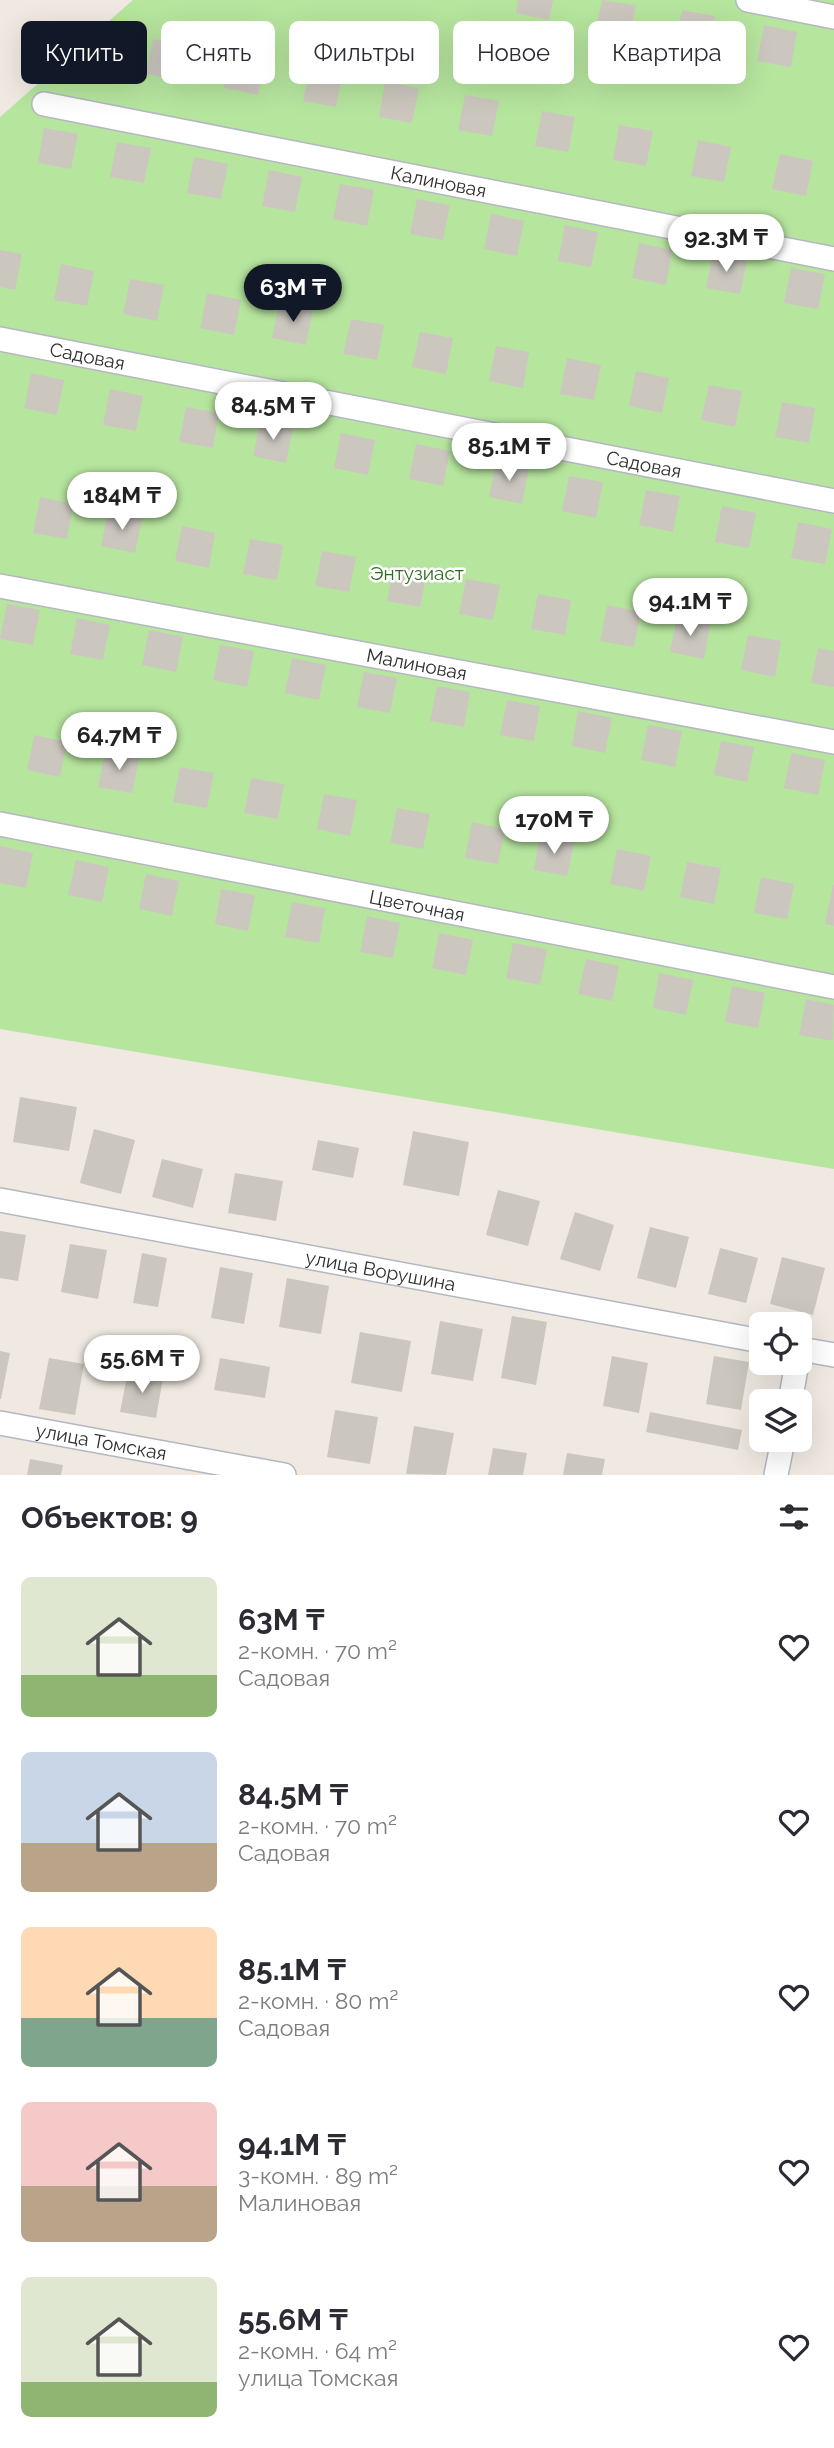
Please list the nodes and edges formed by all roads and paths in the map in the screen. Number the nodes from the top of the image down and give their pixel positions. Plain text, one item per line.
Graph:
1 (748, 0) edge
2 (834, 17) edge
3 (44, 104) dead end
4 (834, 259) edge
5 (0, 339) edge
6 (834, 501) edge
7 (0, 586) edge
8 (834, 742) edge
9 (0, 824) edge
10 (834, 987) edge
11 (0, 1200) edge
12 (749, 1339) edge
13 (812, 1351) edge
14 (834, 1355) edge
15 (0, 1423) edge
16 (781, 1452) edge
17 (284, 1475) edge
18 (776, 1475) edge

1 - 2 street
3 - 4 street, Калиновая
5 - 6 street, Садовая
7 - 8 street, Малиновая
9 - 10 street, Цветочная
11 - 12 street, улица Ворушина
13 - 14 street
15 - 17 street, улица Томская
16 - 18 street

